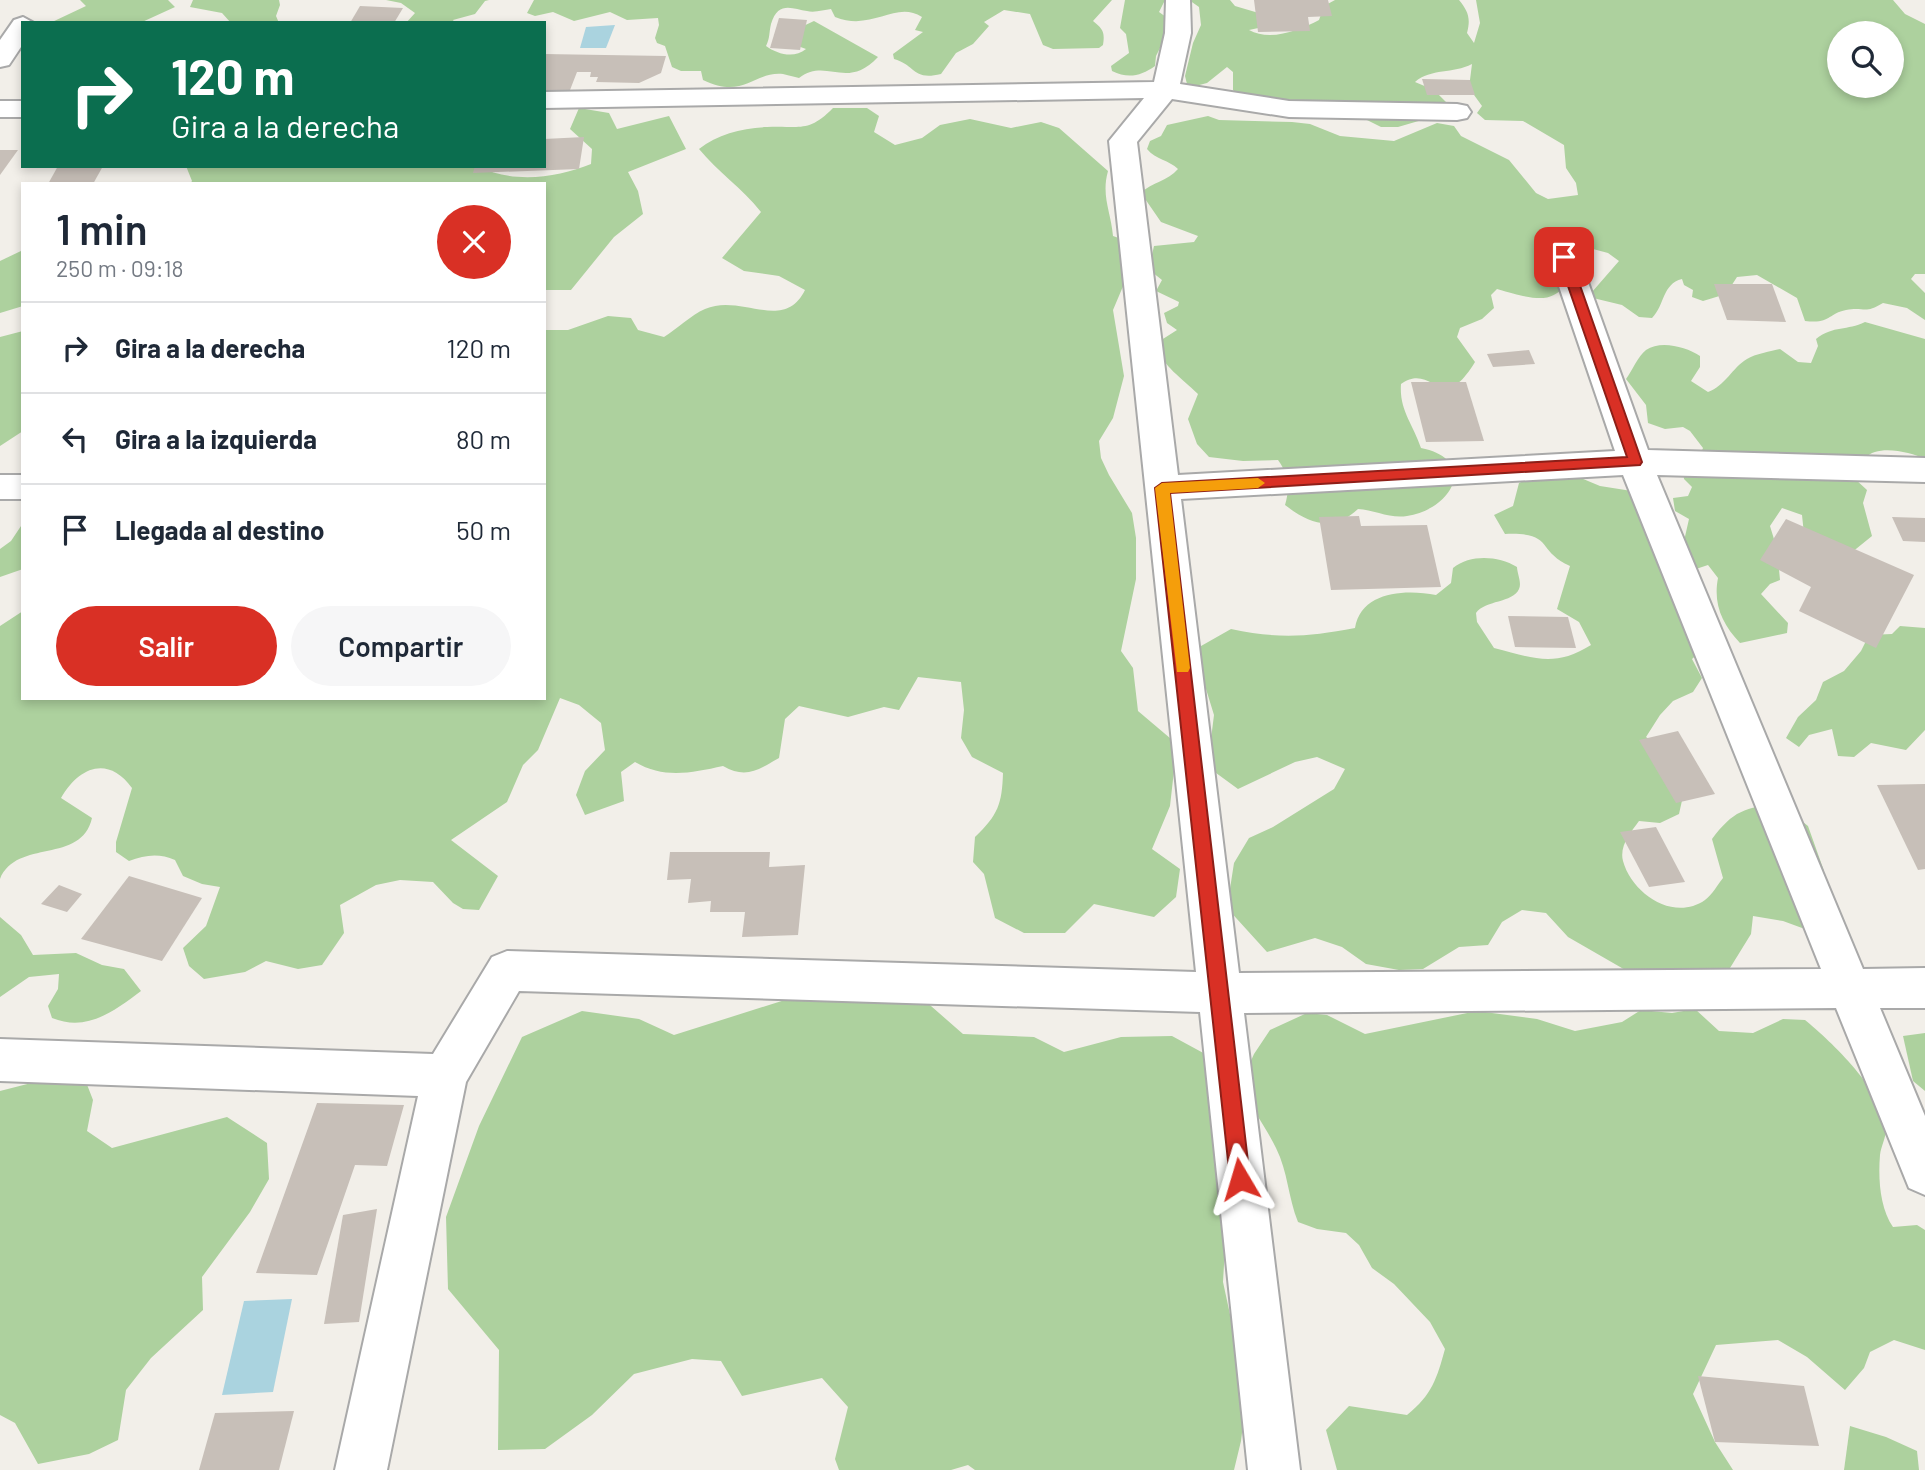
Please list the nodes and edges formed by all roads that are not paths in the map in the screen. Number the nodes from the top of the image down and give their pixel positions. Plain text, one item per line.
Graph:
1 (39, 0) edge
2 (1178, 0) edge
3 (25, 21) edge
4 (21, 27) edge
5 (0, 59) edge
6 (1165, 90) junction
7 (546, 100) edge
8 (0, 109) edge
9 (21, 109) edge
10 (1457, 112) dead end
11 (1564, 257) dead end
12 (1635, 462) junction
13 (1925, 470) edge
14 (0, 487) edge
15 (21, 487) edge
16 (1162, 488) junction
17 (1925, 988) edge
18 (1848, 990) junction
19 (1219, 993) junction
20 (0, 1060) edge
21 (445, 1076) junction
22 (1925, 1172) edge
23 (361, 1470) edge
24 (1273, 1470) edge

1 - 3 street
2 - 6 street
4 - 5 street
6 - 7 street
6 - 10 street
6 - 16 street
8 - 9 street
11 - 12 street
12 - 13 street
12 - 16 street
12 - 18 street
14 - 15 street
16 - 19 street
17 - 18 street
18 - 19 street
18 - 22 street
19 - 21 street
19 - 24 street
20 - 21 street
21 - 23 street

